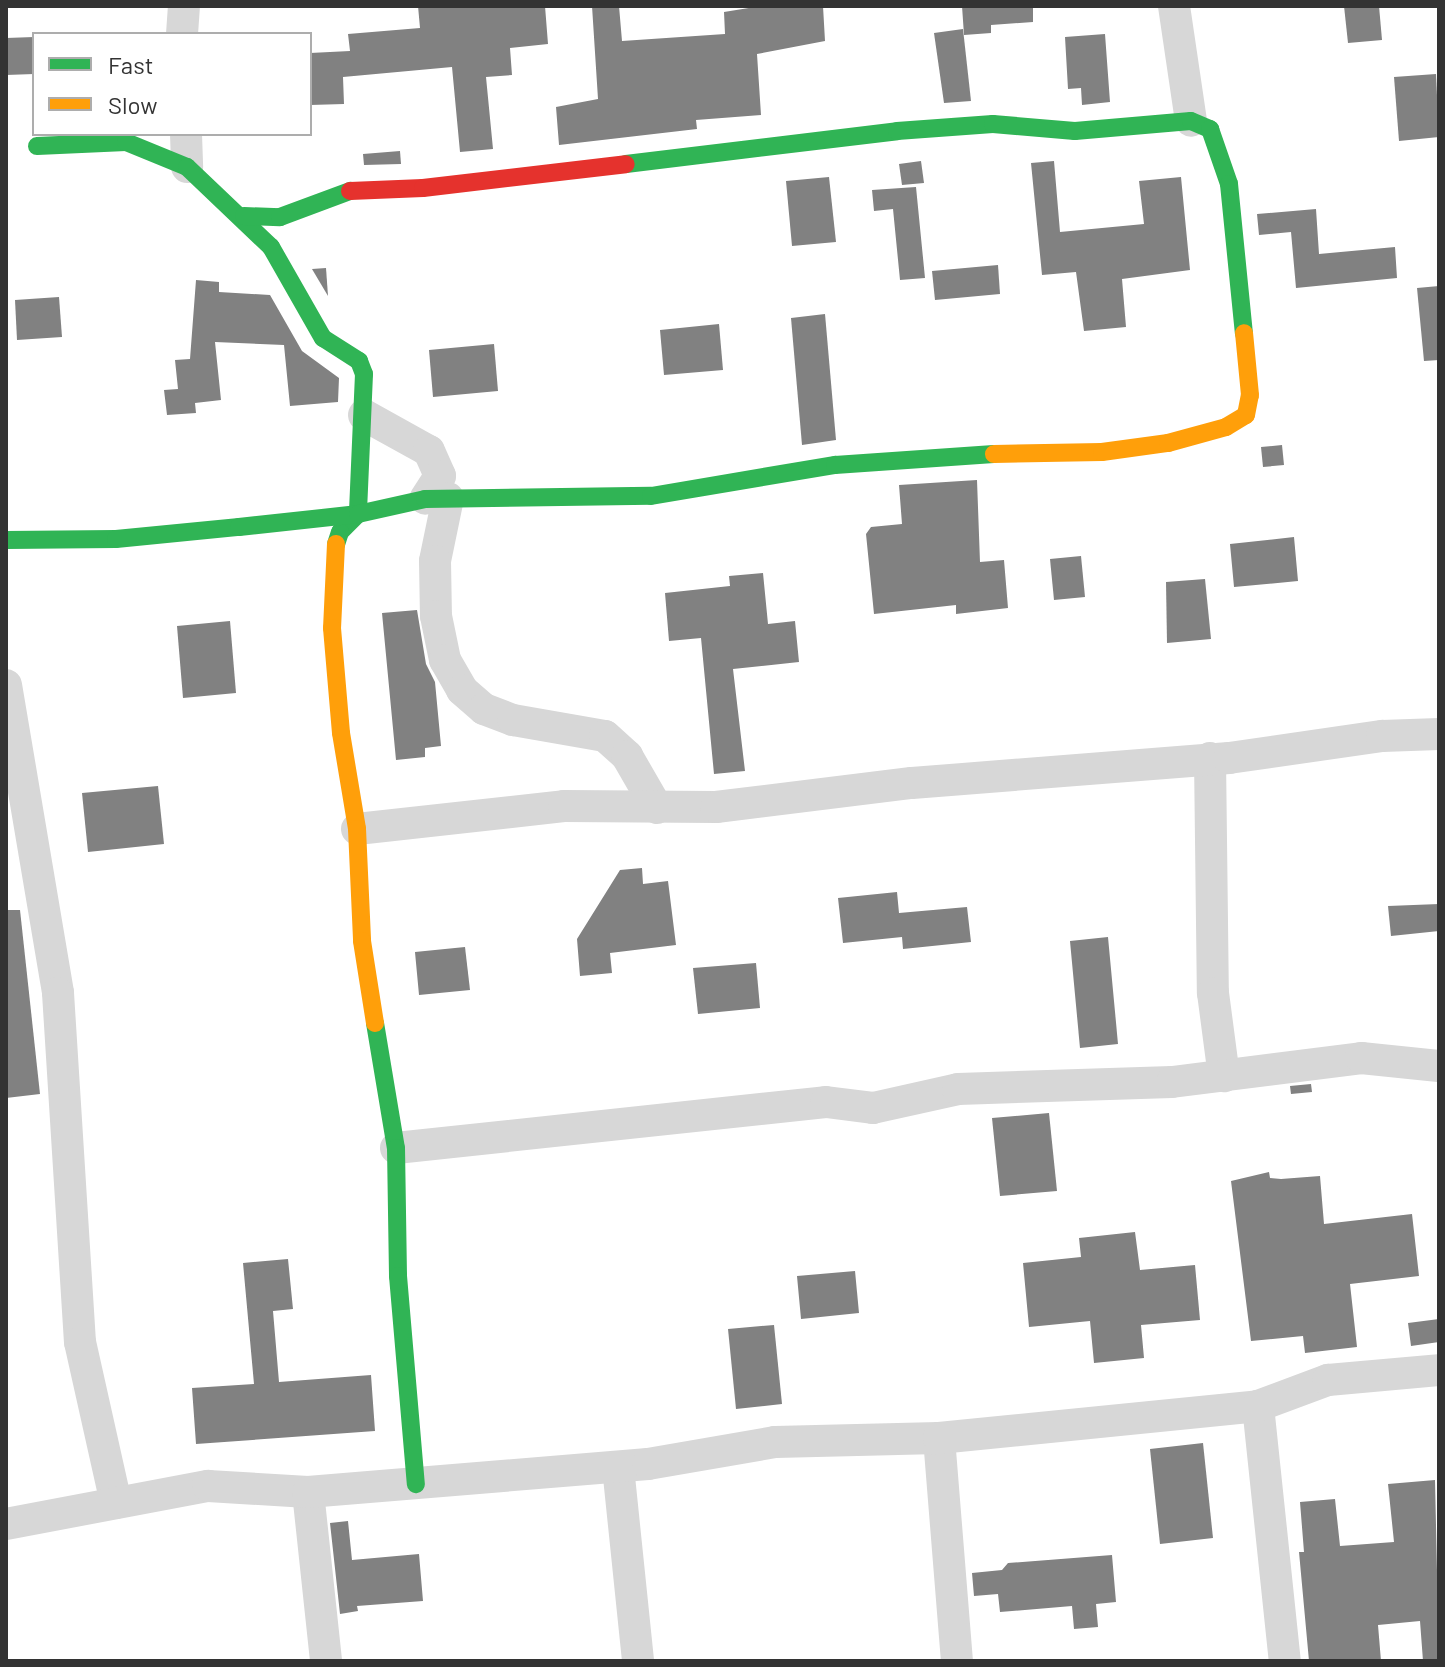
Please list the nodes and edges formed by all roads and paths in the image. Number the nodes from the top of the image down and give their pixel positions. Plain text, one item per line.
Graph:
1 (184, 6) edge
2 (1174, 6) edge
3 (182, 32) edge
4 (1191, 121) junction
5 (186, 136) edge
6 (37, 146) dead end
7 (187, 167) junction
8 (244, 216) junction
9 (280, 217) junction
10 (271, 247) junction
11 (364, 415) junction
12 (436, 498) junction
13 (358, 514) junction
14 (6, 540) edge
15 (6, 685) edge
16 (1439, 734) edge
17 (1210, 758) junction
18 (657, 808) junction
19 (357, 829) junction
20 (1439, 1066) edge
21 (1224, 1076) junction
22 (396, 1148) junction
23 (1439, 1370) edge
24 (1258, 1406) junction
25 (939, 1438) junction
26 (618, 1467) junction
27 (416, 1484) junction
28 (308, 1492) junction
29 (116, 1503) junction
30 (6, 1524) edge
31 (326, 1661) edge
32 (638, 1661) edge
33 (957, 1661) edge
34 (1285, 1661) edge

1 - 3 street
2 - 4 street
4 - 9 street
4 - 12 street
5 - 7 street
6 - 7 street
7 - 8 street
8 - 9 street
8 - 10 street
9 - 10 street
10 - 11 street
11 - 12 street
11 - 13 street
12 - 13 street
12 - 18 street
13 - 14 street
13 - 19 street
15 - 29 street
16 - 17 street
17 - 18 street
17 - 21 street
18 - 19 street
19 - 22 street
20 - 21 street
21 - 22 street
22 - 27 street
23 - 24 street
24 - 25 street
24 - 34 street
25 - 26 street
25 - 33 street
26 - 27 street
26 - 32 street
27 - 28 street
28 - 29 street
28 - 31 street
29 - 30 street

